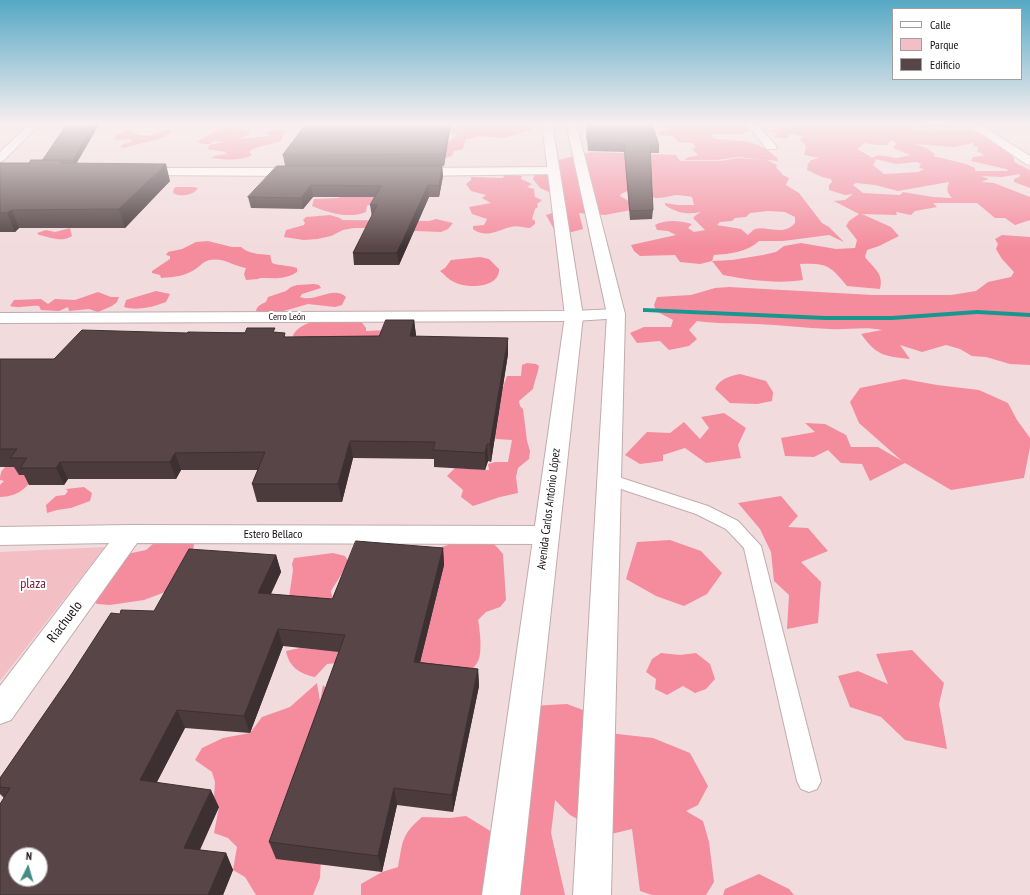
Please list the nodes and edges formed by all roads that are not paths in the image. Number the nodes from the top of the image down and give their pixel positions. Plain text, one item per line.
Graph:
1 (272, 165) edge
2 (553, 165) edge
3 (581, 165) edge
4 (554, 171) junction
5 (127, 172) edge
6 (264, 172) junction
7 (310, 172) edge
8 (404, 172) edge
9 (616, 314) junction
10 (574, 316) junction
11 (0, 318) edge
12 (609, 479) junction
13 (130, 534) junction
14 (546, 535) junction
15 (0, 536) edge
16 (0, 710) edge
17 (808, 781) dead end
18 (502, 895) edge
19 (592, 895) edge

1 - 6 main road
2 - 4 main road, Avenida Carlos António López
3 - 9 main road
4 - 8 main road
4 - 10 main road, Avenida Carlos António López
5 - 6 main road
6 - 7 main road
9 - 10 main road, Cerro León
9 - 12 main road
10 - 11 main road, Cerro León
10 - 14 main road, Avenida Carlos António López
12 - 17 lane
12 - 19 main road
13 - 14 main road, Estero Bellaco
13 - 15 main road, Estero Bellaco
13 - 16 main road, Riachuelo
14 - 18 main road, Avenida Carlos António López

